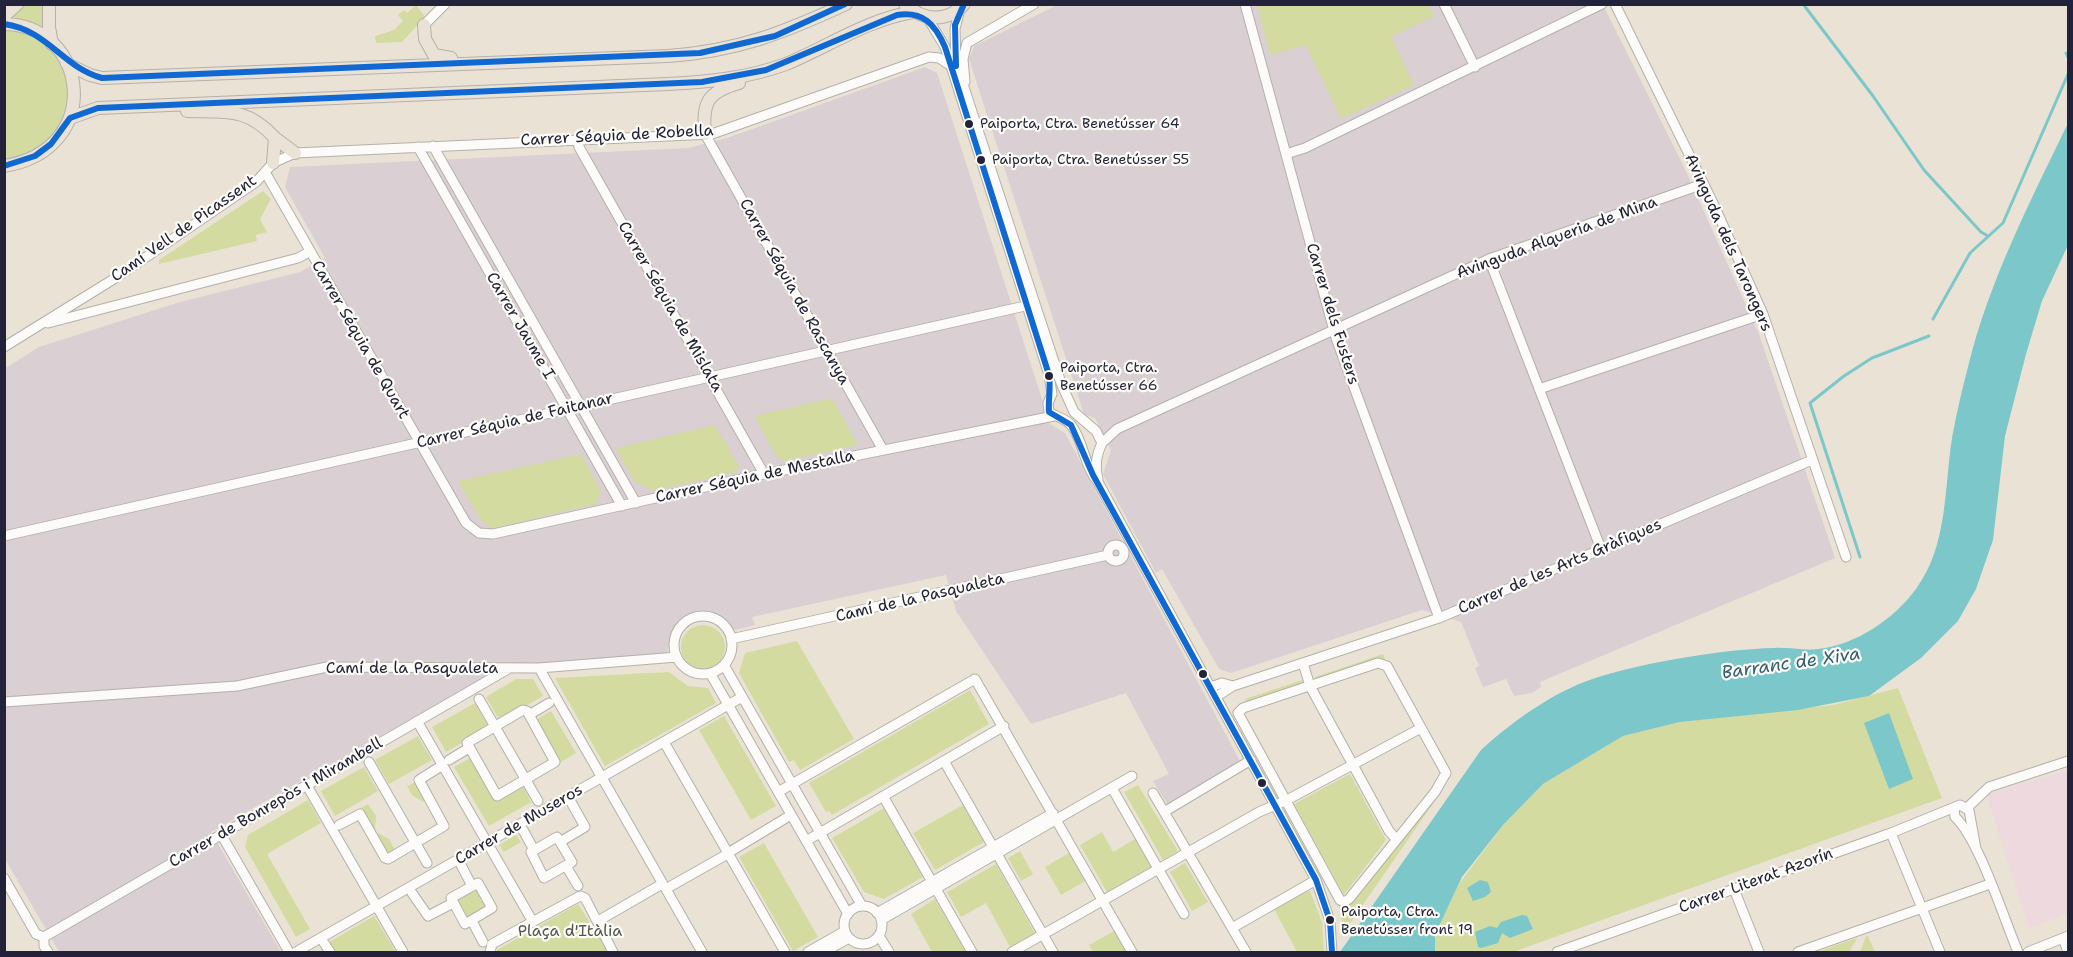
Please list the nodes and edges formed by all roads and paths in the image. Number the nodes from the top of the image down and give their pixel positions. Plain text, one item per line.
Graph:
1 (16, 4) edge
2 (49, 4) edge
3 (445, 4) edge
4 (846, 4) edge
5 (1034, 4) edge
6 (1245, 4) edge
7 (1444, 4) edge
8 (1602, 4) edge
9 (1615, 4) edge
10 (962, 7) edge
11 (909, 8) edge
12 (4, 16) edge
13 (927, 18) junction
14 (4, 24) edge
15 (424, 25) joint
16 (52, 44) junction
17 (67, 64) junction
18 (466, 64) junction
19 (948, 64) junction
20 (1475, 67) junction
21 (766, 70) junction
22 (965, 88) junction
23 (132, 106) junction
24 (70, 118) junction
25 (705, 134) junction
26 (275, 138) junction
27 (578, 139) junction
28 (433, 146) junction
29 (418, 147) junction
30 (295, 153) junction
31 (1286, 154) junction
32 (4, 166) edge
33 (269, 168) junction
34 (1704, 184) junction
35 (309, 252) junction
36 (1489, 259) junction
37 (92, 292) junction
38 (1025, 306) junction
39 (99, 310) junction
40 (1762, 314) junction
41 (40, 325) junction
42 (1334, 330) junction
43 (4, 347) edge
44 (827, 351) junction
45 (710, 377) junction
46 (1539, 389) junction
47 (1066, 397) junction
48 (1050, 399) junction
49 (581, 406) junction
50 (567, 409) junction
51 (1054, 416) junction
52 (1031, 420) junction
53 (1117, 429) junction
54 (1096, 431) junction
55 (419, 443) junction
56 (1099, 447) junction
57 (1082, 449) junction
58 (883, 450) junction
59 (1812, 460) junction
60 (764, 474) junction
61 (1098, 482) junction
62 (636, 503) junction
63 (622, 506) junction
64 (479, 533) joint
65 (4, 536) edge
66 (1128, 547) junction
67 (1601, 549) junction
68 (1846, 557) dead end
69 (1439, 618) junction
70 (731, 639) junction
71 (677, 657) junction
72 (1303, 663) junction
73 (724, 665) junction
74 (539, 668) junction
75 (508, 669) junction
76 (710, 673) junction
77 (1233, 686) junction
78 (1310, 686) junction
79 (1211, 687) junction
80 (742, 697) junction
81 (1216, 697) junction
82 (479, 699) dead end
83 (4, 702) edge
84 (549, 703) dead end
85 (728, 705) junction
86 (529, 715) junction
87 (417, 721) junction
88 (1004, 726) junction
89 (495, 727) junction
90 (1421, 728) junction
91 (664, 742) junction
92 (469, 748) junction
93 (448, 760) dead end
94 (1251, 760) junction
95 (944, 761) junction
96 (2068, 761) edge
97 (369, 762) dead end
98 (1353, 765) junction
99 (438, 768) dead end
100 (1132, 776) dead end
101 (601, 778) junction
102 (526, 779) junction
103 (306, 784) junction
104 (792, 784) junction
105 (1112, 788) junction
106 (778, 792) junction
107 (1153, 793) dead end
108 (883, 796) junction
109 (538, 801) dead end
110 (1286, 801) junction
111 (572, 802) dead end
112 (1275, 805) junction
113 (1954, 809) junction
114 (1969, 810) junction
115 (1164, 812) junction
116 (1055, 816) junction
117 (786, 818) dead end
118 (1960, 821) junction
119 (339, 825) dead end
120 (523, 830) dead end
121 (820, 833) junction
122 (1891, 833) junction
123 (221, 834) junction
124 (1396, 839) junction
125 (806, 841) junction
126 (560, 842) junction
127 (415, 843) junction
128 (488, 843) junction
129 (1976, 849) junction
130 (534, 850) junction
131 (995, 850) junction
132 (1189, 852) junction
133 (427, 863) dead end
134 (461, 865) dead end
135 (566, 866) junction
136 (1159, 869) junction
137 (1316, 880) junction
138 (5, 881) edge
139 (1990, 884) junction
140 (667, 885) junction
141 (934, 885) junction
142 (472, 886) junction
143 (578, 886) dead end
144 (1734, 889) junction
145 (412, 893) dead end
146 (1102, 901) junction
147 (453, 903) junction
148 (377, 906) junction
149 (862, 906) junction
150 (1922, 908) junction
151 (848, 914) junction
152 (1184, 914) dead end
153 (879, 916) junction
154 (472, 921) junction
155 (533, 921) junction
156 (598, 921) junction
157 (1232, 928) junction
158 (847, 935) junction
159 (1043, 935) junction
160 (879, 936) junction
161 (2066, 937) edge
162 (44, 938) junction
163 (483, 942) dead end
164 (866, 948) edge
165 (1585, 948) edge
166 (48, 952) edge
167 (289, 952) edge
168 (296, 952) edge
169 (404, 952) edge
170 (490, 952) edge
171 (613, 952) edge
172 (702, 952) edge
173 (785, 952) edge
174 (808, 952) edge
175 (824, 952) edge
176 (889, 952) edge
177 (972, 952) edge
178 (1012, 952) edge
179 (1053, 952) edge
180 (1132, 952) edge
181 (1246, 952) edge
182 (1332, 952) edge
183 (1557, 952) edge
184 (1759, 952) edge
185 (1797, 952) edge
186 (1940, 952) edge
187 (2018, 952) edge
188 (2028, 952) edge
189 (2068, 952) edge

1 - 12 main road
2 - 16 main road
3 - 15 street
4 - 18 main road
5 - 22 street
6 - 31 street, Carrer dels Fusters
7 - 20 street
8 - 20 street
9 - 34 street, Avinguda dels Tarongers
10 - 13 main road
10 - 22 street
11 - 13 main road
11 - 21 main road
13 - 19 street
14 - 16 main road
15 - 18 main road
16 - 17 main road
17 - 18 main road
17 - 24 main road
19 - 25 street, Carrer Séquia de Robella
19 - 38 street
20 - 31 street
21 - 23 main road
21 - 25 main road
22 - 47 street
23 - 24 main road
23 - 26 main road
24 - 32 main road
25 - 27 street, Carrer Séquia de Robella
25 - 44 street, Carrer Séquia de Rascanya
26 - 30 main road
26 - 33 main road
27 - 28 street, Carrer Séquia de Robella
27 - 45 street, Carrer Séquia de Mislata
28 - 29 street, Carrer Séquia de Robella
28 - 49 street, Carrer Jaume I
29 - 30 street, Carrer Séquia de Robella
29 - 50 street, Carrer Jaume I
30 - 33 street, Carrer Séquia de Robella
31 - 42 street, Carrer dels Fusters
33 - 35 street, Carrer Séquia de Quart
33 - 37 street, Camí Vell de Picassent
34 - 36 street, Avinguda Alqueria de Mina
34 - 40 street, Avinguda dels Tarongers
35 - 39 street, Camí Vell de Picassent
35 - 55 street, Carrer Séquia de Quart
36 - 42 street, Avinguda Alqueria de Mina
36 - 46 street
37 - 39 street, Camí Vell de Picassent
37 - 41 street, Camí Vell de Picassent
38 - 44 street, Carrer Séquia de Faitanar
38 - 48 street
39 - 41 street, Camí Vell de Picassent
40 - 46 street
40 - 59 street, Avinguda dels Tarongers
41 - 43 street, Camí Vell de Picassent
42 - 53 street, Avinguda Alqueria de Mina
42 - 69 street, Carrer dels Fusters
44 - 45 street, Carrer Séquia de Faitanar
44 - 58 street, Carrer Séquia de Rascanya
45 - 49 street, Carrer Séquia de Faitanar
45 - 60 street, Carrer Séquia de Mislata
46 - 67 street
47 - 48 street
47 - 54 street
48 - 51 street
48 - 52 street
49 - 50 street, Carrer Séquia de Faitanar
49 - 62 street, Carrer Jaume I
50 - 55 street, Carrer Séquia de Faitanar
50 - 63 street, Carrer Jaume I
51 - 52 street, Carrer Séquia de Mestalla
51 - 57 street
52 - 58 street, Carrer Séquia de Mestalla
53 - 54 street, Avinguda Alqueria de Mina
53 - 56 street, Avinguda Alqueria de Mina
54 - 56 street
55 - 64 street, Carrer Séquia de Quart
55 - 65 street, Carrer Séquia de Faitanar
56 - 57 street
56 - 61 street
57 - 61 street
58 - 60 street, Carrer Séquia de Mestalla
59 - 67 street, Carrer de les Arts Gràfiques
59 - 68 street, Avinguda dels Tarongers
60 - 62 street, Carrer Séquia de Mestalla
61 - 66 street
62 - 63 street, Carrer Séquia de Mestalla
63 - 64 street, Carrer Séquia de Mestalla
66 - 70 street, Camí de la Pasqualeta
66 - 79 street
67 - 69 street, Carrer de les Arts Gràfiques
69 - 72 street, Carrer de les Arts Gràfiques
70 - 71 street
70 - 73 street
71 - 74 street, Camí de la Pasqualeta
71 - 76 street
72 - 77 street, Carrer de les Arts Gràfiques
72 - 78 street
73 - 76 street
73 - 80 street
74 - 75 street, Camí de la Pasqualeta
74 - 101 street
75 - 83 street, Camí de la Pasqualeta
75 - 87 street, Carrer de Bonrepòs i Mirambell
76 - 85 street
77 - 79 street, Carrer de les Arts Gràfiques
77 - 81 street, Carrer de les Arts Gràfiques
78 - 90 street
78 - 98 street
78 - 110 street
79 - 81 street
80 - 85 street, Carrer de Museros
80 - 104 street
81 - 94 street
82 - 89 street
84 - 86 street
85 - 91 street, Carrer de Museros
85 - 106 street
86 - 89 street
86 - 102 street
87 - 103 street, Carrer de Bonrepòs i Mirambell
87 - 128 street
88 - 95 street
88 - 104 street
88 - 116 street
89 - 92 street
89 - 102 street
90 - 98 street
90 - 124 street
91 - 101 street, Carrer de Museros
91 - 173 street
92 - 93 street
92 - 102 street
94 - 112 street
94 - 115 street
95 - 108 street
95 - 131 street
96 - 114 street
97 - 127 street
98 - 110 street
98 - 124 street
99 - 127 street
100 - 105 street
101 - 128 street, Carrer de Museros
101 - 140 street
102 - 109 street
103 - 123 street, Carrer de Bonrepòs i Mirambell
103 - 148 street
104 - 106 street
104 - 121 street
105 - 116 street
105 - 136 street
106 - 125 street
107 - 115 street
108 - 121 street
108 - 141 street
110 - 112 street
110 - 124 street
111 - 126 street
112 - 132 street
112 - 137 street
113 - 114 street
113 - 118 street
113 - 122 street, Carrer Literat Azorín
114 - 118 street
114 - 129 street
115 - 132 street
116 - 131 street
116 - 146 street
117 - 140 street
118 - 129 street
119 - 127 street
120 - 130 street
121 - 125 street
121 - 149 street
122 - 144 street, Carrer Literat Azorín
122 - 150 street
123 - 162 street, Carrer de Bonrepòs i Mirambell
123 - 167 street
125 - 151 street
126 - 130 street
126 - 135 street
127 - 133 street
128 - 148 street, Carrer de Museros
128 - 155 street
129 - 139 street
130 - 135 street
131 - 141 street
131 - 159 street
132 - 136 street
132 - 157 street
134 - 142 street
135 - 143 street
136 - 146 street
136 - 152 street
137 - 157 street
137 - 182 street
138 - 162 street
139 - 150 street
139 - 187 street
140 - 156 street
140 - 172 street
141 - 153 street
141 - 177 street
142 - 147 street
142 - 154 street
144 - 165 street, Carrer Literat Azorín
144 - 184 street
145 - 147 street
146 - 159 street
146 - 180 street
147 - 154 street
148 - 168 street, Carrer de Museros
148 - 169 street
149 - 151 street
149 - 153 street
150 - 185 street
150 - 186 street
151 - 158 street
153 - 160 street
154 - 163 street
155 - 156 street
155 - 170 street
156 - 171 street
157 - 181 street
158 - 164 street
158 - 174 street
158 - 175 street
159 - 178 street
159 - 179 street
160 - 164 street
160 - 176 street
161 - 188 street
161 - 189 street
162 - 166 street
165 - 183 street, Carrer Literat Azorín

